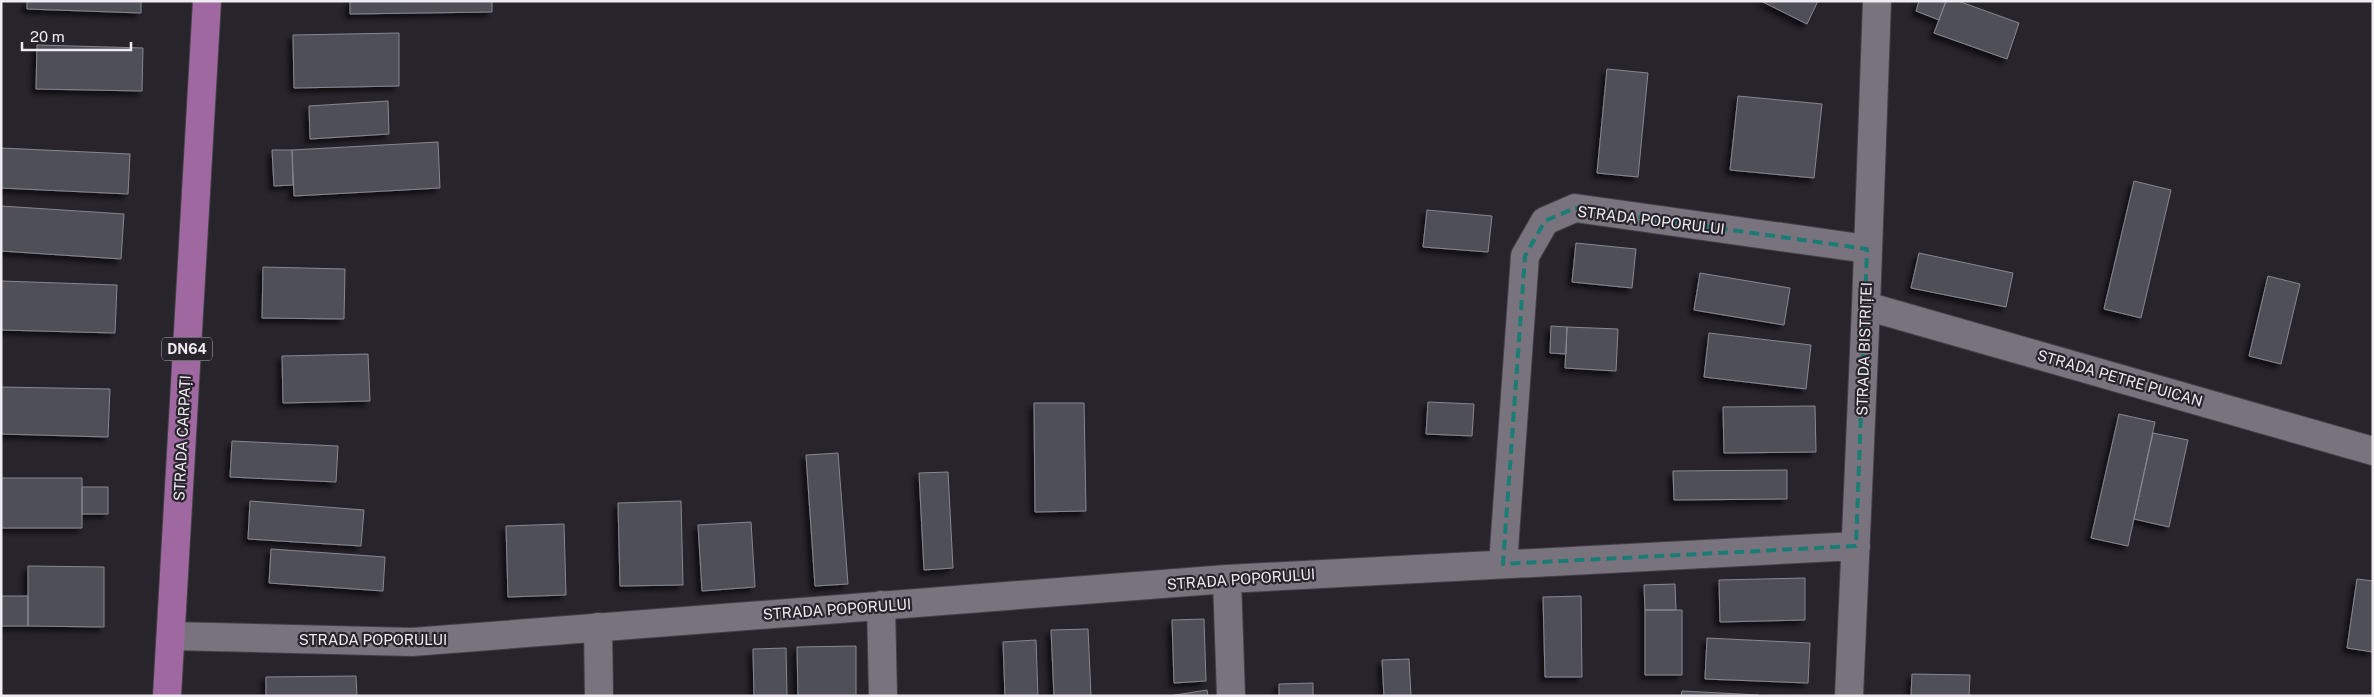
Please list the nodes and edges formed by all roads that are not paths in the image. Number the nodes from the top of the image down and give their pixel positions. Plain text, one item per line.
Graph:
1 (208, 1) edge
2 (1877, 1) edge
3 (1867, 249) junction
4 (1866, 306) junction
5 (2373, 451) edge
6 (1856, 546) junction
7 (1503, 564) junction
8 (1227, 580) junction
9 (881, 606) junction
10 (598, 628) junction
11 (171, 636) junction
12 (167, 696) edge
13 (599, 696) edge
14 (883, 696) edge
15 (1231, 696) edge
16 (1849, 696) edge

1 - 11 main road, STRADA CARPAȚI / DN64
2 - 3 street, STRADA BISTRIȚEI
3 - 4 street, STRADA BISTRIȚEI
3 - 7 street, STRADA POPORULUI
4 - 5 street, STRADA PETRE PUICAN
4 - 6 street, STRADA BISTRIȚEI
6 - 7 street, STRADA POPORULUI
6 - 16 street, STRADA BISTRIȚEI
7 - 8 street, STRADA POPORULUI
8 - 9 street, STRADA POPORULUI
8 - 15 street
9 - 10 street, STRADA POPORULUI
9 - 14 street
10 - 11 street, STRADA POPORULUI
10 - 13 street
11 - 12 main road, STRADA CARPAȚI / DN64

